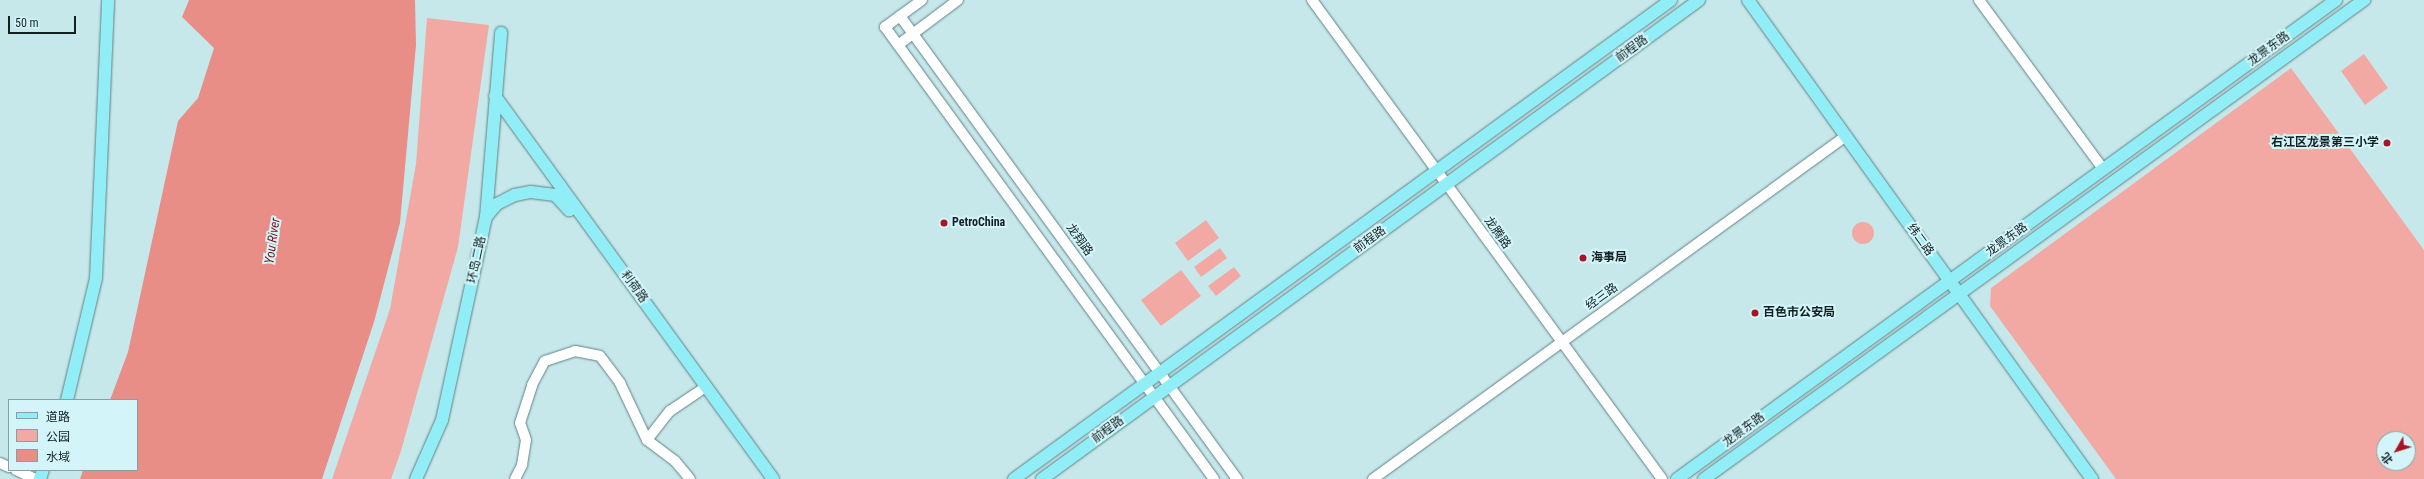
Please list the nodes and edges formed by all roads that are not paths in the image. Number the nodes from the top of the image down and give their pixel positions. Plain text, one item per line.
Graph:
1 (108, 0) edge
2 (922, 0) edge
3 (958, 0) edge
4 (1312, 0) edge
5 (1671, 0) edge
6 (1699, 0) edge
7 (1748, 0) edge
8 (1979, 0) edge
9 (2336, 0) edge
10 (2364, 0) edge
11 (900, 16) junction
12 (501, 33) dead end
13 (912, 33) junction
14 (898, 44) junction
15 (495, 96) junction
16 (1846, 136) junction
17 (2103, 170) junction
18 (1435, 172) junction
19 (1445, 185) junction
20 (486, 217) junction
21 (1949, 281) junction
22 (1959, 294) junction
23 (1562, 342) junction
24 (1159, 373) junction
25 (1145, 384) junction
26 (1169, 386) junction
27 (700, 391) junction
28 (1154, 397) junction
29 (67, 399) edge
30 (647, 440) junction
31 (18, 471) edge
32 (35, 479) edge
33 (416, 479) edge
34 (515, 479) edge
35 (690, 479) edge
36 (764, 479) edge
37 (773, 479) edge
38 (1014, 479) edge
39 (1042, 479) edge
40 (1214, 479) edge
41 (1237, 479) edge
42 (1373, 479) edge
43 (1662, 479) edge
44 (1677, 479) edge
45 (1704, 479) edge
46 (2092, 479) edge

1 - 29 main road
2 - 11 street
3 - 13 street
4 - 18 street, 龙腾路
5 - 18 main road, 前程路
6 - 19 main road, 前程路
7 - 16 main road, 纬二路
8 - 17 street
9 - 17 main road, 龙景东路
10 - 22 main road, 龙景东路
11 - 13 street, 龙翔路
11 - 14 street
12 - 15 main road, 环岛二路
13 - 14 street
13 - 24 street, 龙翔路
14 - 25 street
15 - 20 main road, 环岛二路
15 - 37 main road, 利荷路
16 - 21 main road, 纬二路
16 - 23 street, 经三路
17 - 21 main road, 龙景东路
18 - 19 street, 龙腾路
18 - 24 main road, 前程路
19 - 23 street, 龙腾路
19 - 26 main road, 前程路
20 - 27 main road, 利荷路
20 - 33 main road, 环岛二路
21 - 22 main road, 纬二路
21 - 44 main road, 龙景东路
22 - 45 main road, 龙景东路
22 - 46 main road, 纬二路
23 - 42 street, 经三路
23 - 43 street, 龙腾路
24 - 25 main road, 前程路
24 - 26 street, 龙翔路
25 - 28 street
25 - 38 main road, 前程路
26 - 28 main road, 前程路
26 - 41 street, 龙翔路
27 - 30 street
27 - 36 main road, 利荷路
28 - 39 main road, 前程路
28 - 40 street
30 - 34 street
30 - 35 street
31 - 32 street

